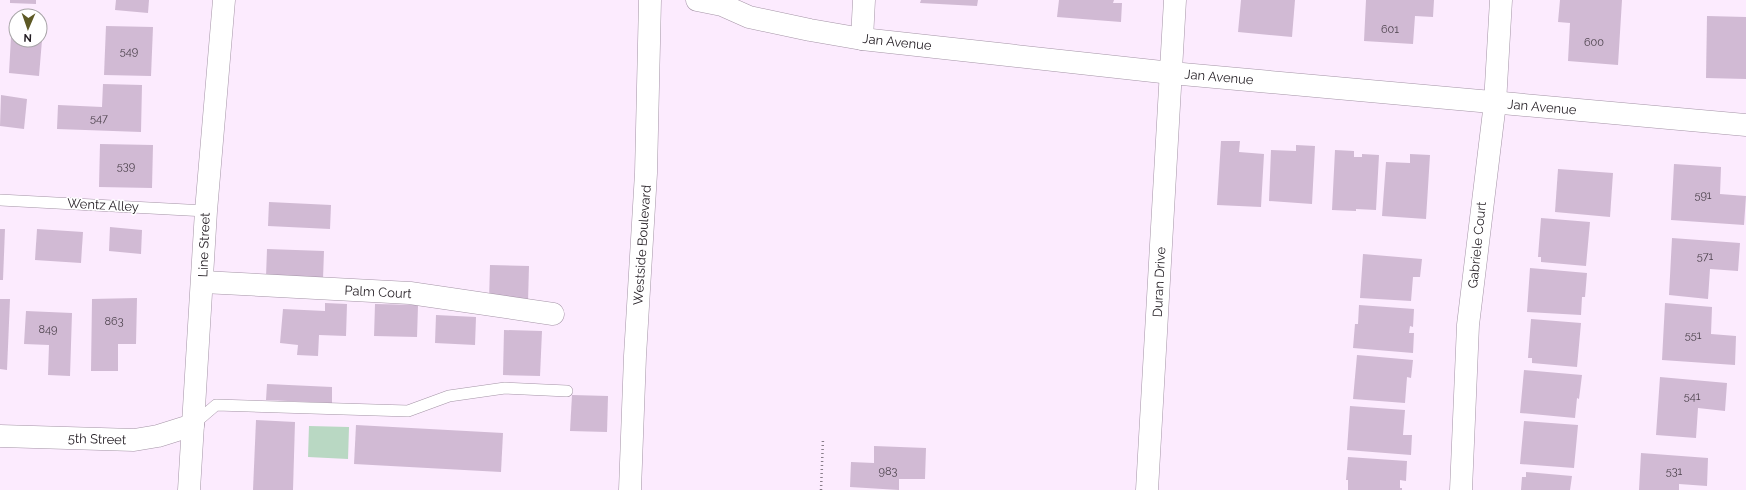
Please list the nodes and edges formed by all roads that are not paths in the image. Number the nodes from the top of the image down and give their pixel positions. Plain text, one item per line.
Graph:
1 (224, 0) edge
2 (650, 0) edge
3 (697, 0) edge
4 (864, 0) edge
5 (1175, 0) edge
6 (1501, 0) edge
7 (862, 39) junction
8 (1171, 73) junction
9 (1495, 103) junction
10 (1746, 125) edge
11 (0, 200) edge
12 (206, 210) junction
13 (203, 282) junction
14 (553, 314) dead end
15 (567, 391) dead end
16 (193, 425) junction
17 (0, 436) edge
18 (189, 490) edge
19 (630, 490) edge
20 (1147, 490) edge
21 (1461, 490) edge

1 - 12 street, Line Street
2 - 19 street, Westside Boulevard
3 - 7 street, Jan Avenue
4 - 7 street
5 - 8 street, Duran Drive
6 - 9 street, Gabriele Court
7 - 8 street, Jan Avenue
8 - 9 street, Jan Avenue
8 - 20 street, Duran Drive
9 - 10 street, Jan Avenue
9 - 21 street, Gabriele Court
11 - 12 lane, Wentz Alley
12 - 13 street, Line Street
13 - 14 street, Palm Court
13 - 16 street, Line Street
15 - 16 lane
16 - 17 street, 5th Street
16 - 18 street, Line Street

